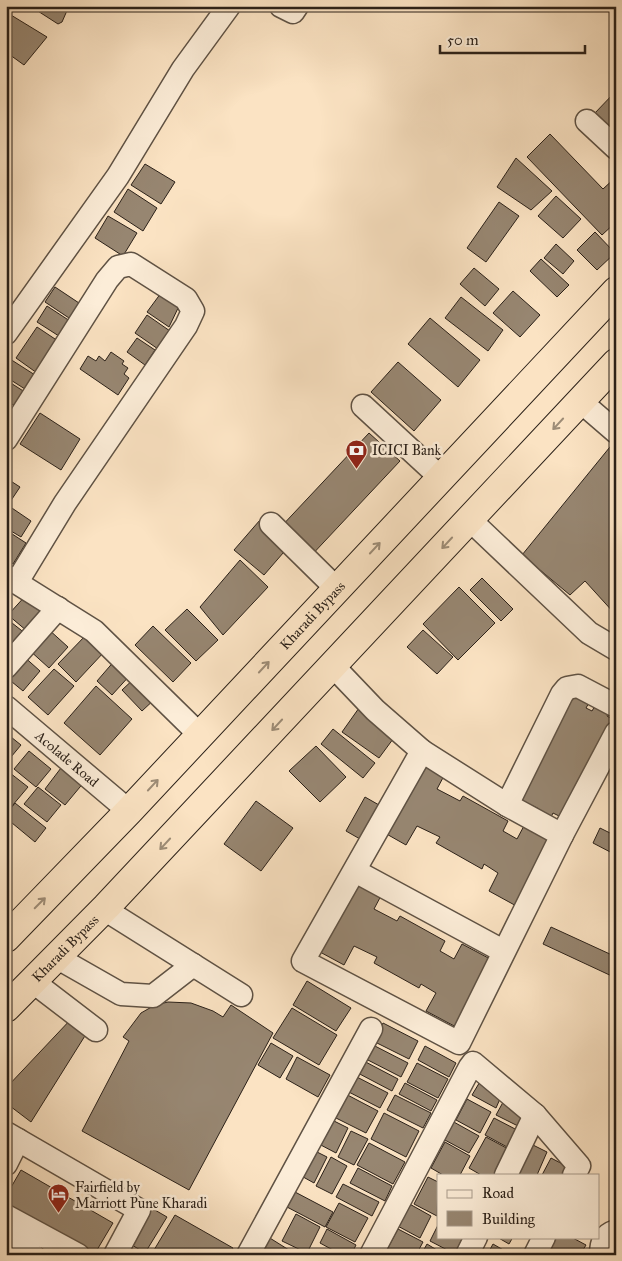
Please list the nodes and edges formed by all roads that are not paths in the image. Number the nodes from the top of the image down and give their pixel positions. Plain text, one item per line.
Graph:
1 (229, 6) edge
2 (281, 6) edge
3 (297, 6) edge
4 (587, 121) dead end
5 (616, 148) edge
6 (616, 291) edge
7 (6, 333) edge
8 (616, 363) edge
9 (580, 401) junction
10 (363, 406) dead end
11 (616, 432) edge
12 (6, 439) edge
13 (441, 478) junction
14 (469, 519) junction
15 (271, 524) dead end
16 (12, 579) edge
17 (337, 589) junction
18 (58, 608) junction
19 (616, 649) edge
20 (333, 666) junction
21 (6, 667) edge
22 (616, 706) edge
23 (6, 707) edge
24 (616, 733) edge
25 (200, 735) junction
26 (422, 751) junction
27 (507, 805) junction
28 (129, 812) junction
29 (562, 835) junction
30 (354, 871) junction
31 (104, 909) junction
32 (6, 938) edge
33 (503, 951) junction
34 (56, 957) junction
35 (193, 965) junction
36 (32, 981) junction
37 (241, 995) dead end
38 (6, 1008) edge
39 (371, 1029) dead end
40 (96, 1030) dead end
41 (535, 1116) junction
42 (12, 1137) edge
43 (6, 1164) edge
44 (506, 1174) edge
45 (575, 1174) edge
46 (6, 1216) edge
47 (616, 1231) edge
48 (476, 1238) edge
49 (544, 1238) edge
50 (6, 1239) edge
51 (33, 1255) edge
52 (78, 1255) edge
53 (115, 1255) edge
54 (248, 1255) edge
55 (371, 1255) edge
56 (467, 1255) edge
57 (536, 1255) edge
58 (601, 1255) edge

1 - 7 street
2 - 3 street
4 - 5 street
6 - 13 highway, Kharadi Bypass
8 - 9 highway, Kharadi Bypass
9 - 11 street
9 -> 14 highway, Kharadi Bypass
10 - 13 street
12 - 16 street
17 -> 13 highway, Kharadi Bypass
14 - 19 street
14 -> 20 highway, Kharadi Bypass
15 - 17 street
16 - 18 street
25 -> 17 highway, Kharadi Bypass
18 - 21 street
18 - 25 street
20 - 26 street
20 -> 31 highway, Kharadi Bypass
22 - 27 street
23 - 28 street, Acolade Road
24 - 29 street
28 -> 25 highway, Kharadi Bypass
26 - 27 street
26 - 30 street
27 - 29 street
32 -> 28 highway, Kharadi Bypass
29 - 33 street
30 - 33 street
30 - 33 street
31 - 34 highway, Kharadi Bypass
31 - 35 street
34 - 35 street
34 - 36 highway, Kharadi Bypass
35 - 37 street
36 - 38 highway, Kharadi Bypass
36 - 40 street
39 - 54 street
41 - 44 street
41 - 45 street
41 - 55 street
42 - 43 street
42 - 53 street
46 - 52 street
47 - 58 street
48 - 56 street
49 - 57 street
50 - 51 street

